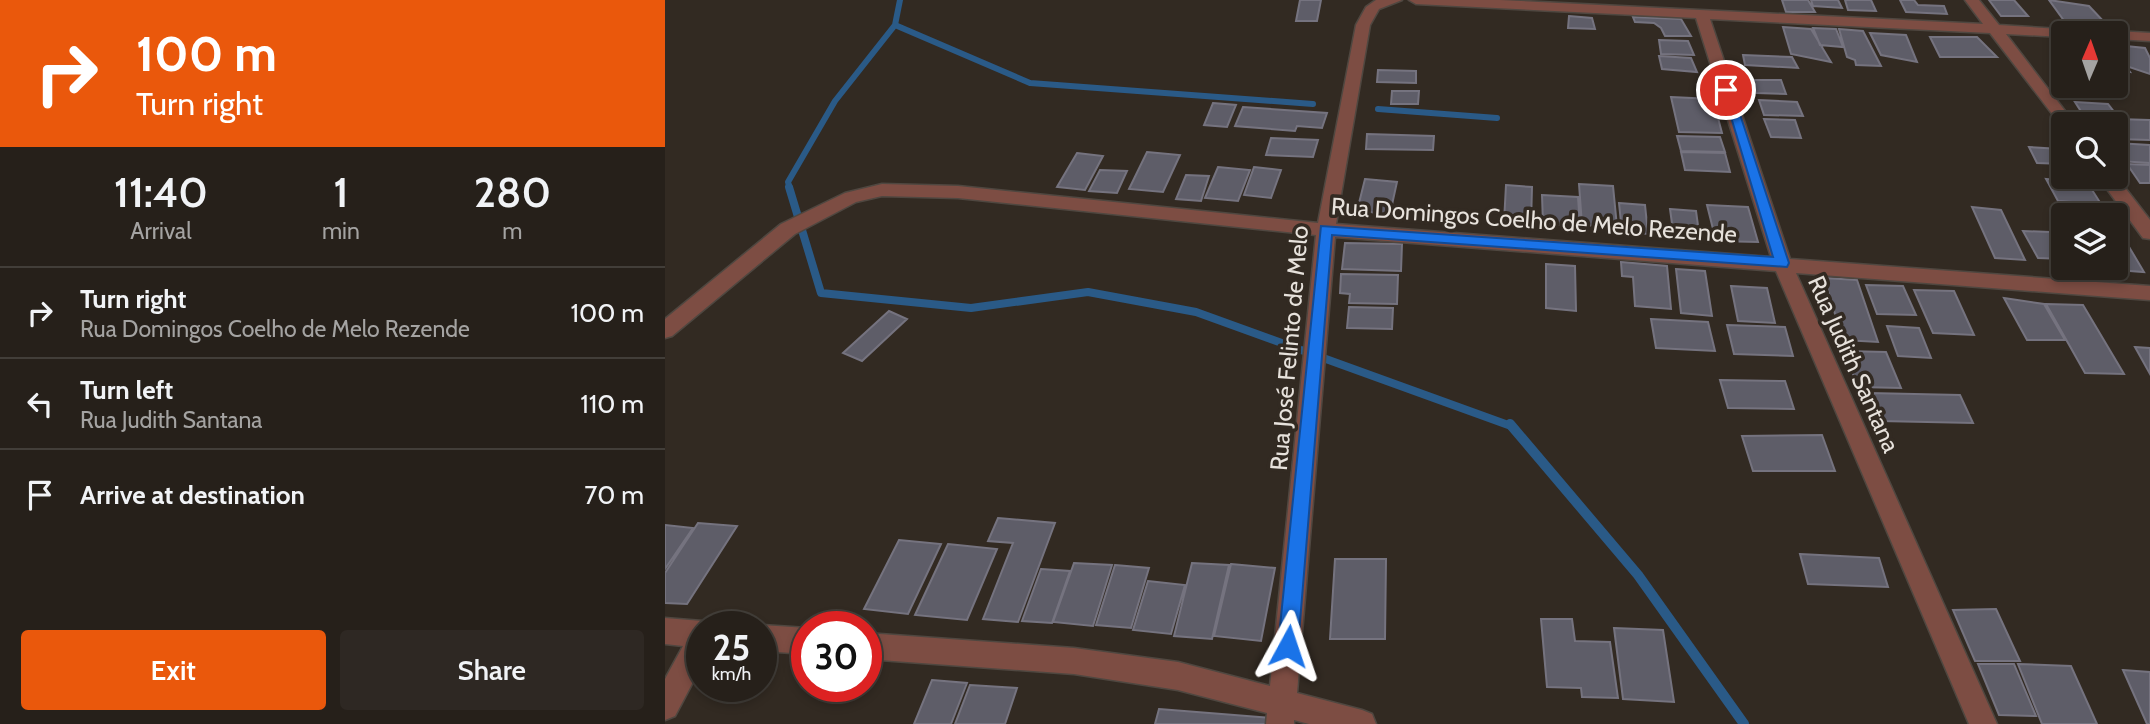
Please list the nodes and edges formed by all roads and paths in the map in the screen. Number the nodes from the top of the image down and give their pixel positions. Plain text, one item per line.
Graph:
1 (1395, 0) edge
2 (1416, 0) edge
3 (1972, 0) edge
4 (1439, 1) edge
5 (1702, 15) junction
6 (1994, 30) junction
7 (2051, 32) edge
8 (2128, 36) edge
9 (2150, 37) edge
10 (2058, 112) edge
11 (2116, 189) edge
12 (1326, 230) junction
13 (2150, 233) edge
14 (1782, 263) junction
15 (2150, 293) edge
16 (665, 330) edge
17 (665, 631) edge
18 (686, 634) edge
19 (882, 647) edge
20 (686, 666) edge
21 (665, 706) edge
22 (1282, 713) edge
23 (1362, 724) edge
24 (1983, 724) edge

1 - 12 street, Rua José Felinto de Melo
2 - 4 street
3 - 6 street
4 - 5 street
5 - 6 street
5 - 14 street, Rua Judith Santana
6 - 7 street
6 - 10 street
8 - 9 street
11 - 13 street
12 - 14 street, Rua Domingos Coelho de Melo Rezende
12 - 16 street, Rua Domingos Coelho de Melo Rezende
12 - 22 street, Rua José Felinto de Melo
14 - 15 street, Rua Domingos Coelho de Melo Rezende
14 - 24 street, Rua Judith Santana
17 - 18 street
19 - 22 street
20 - 21 street
22 - 23 street

